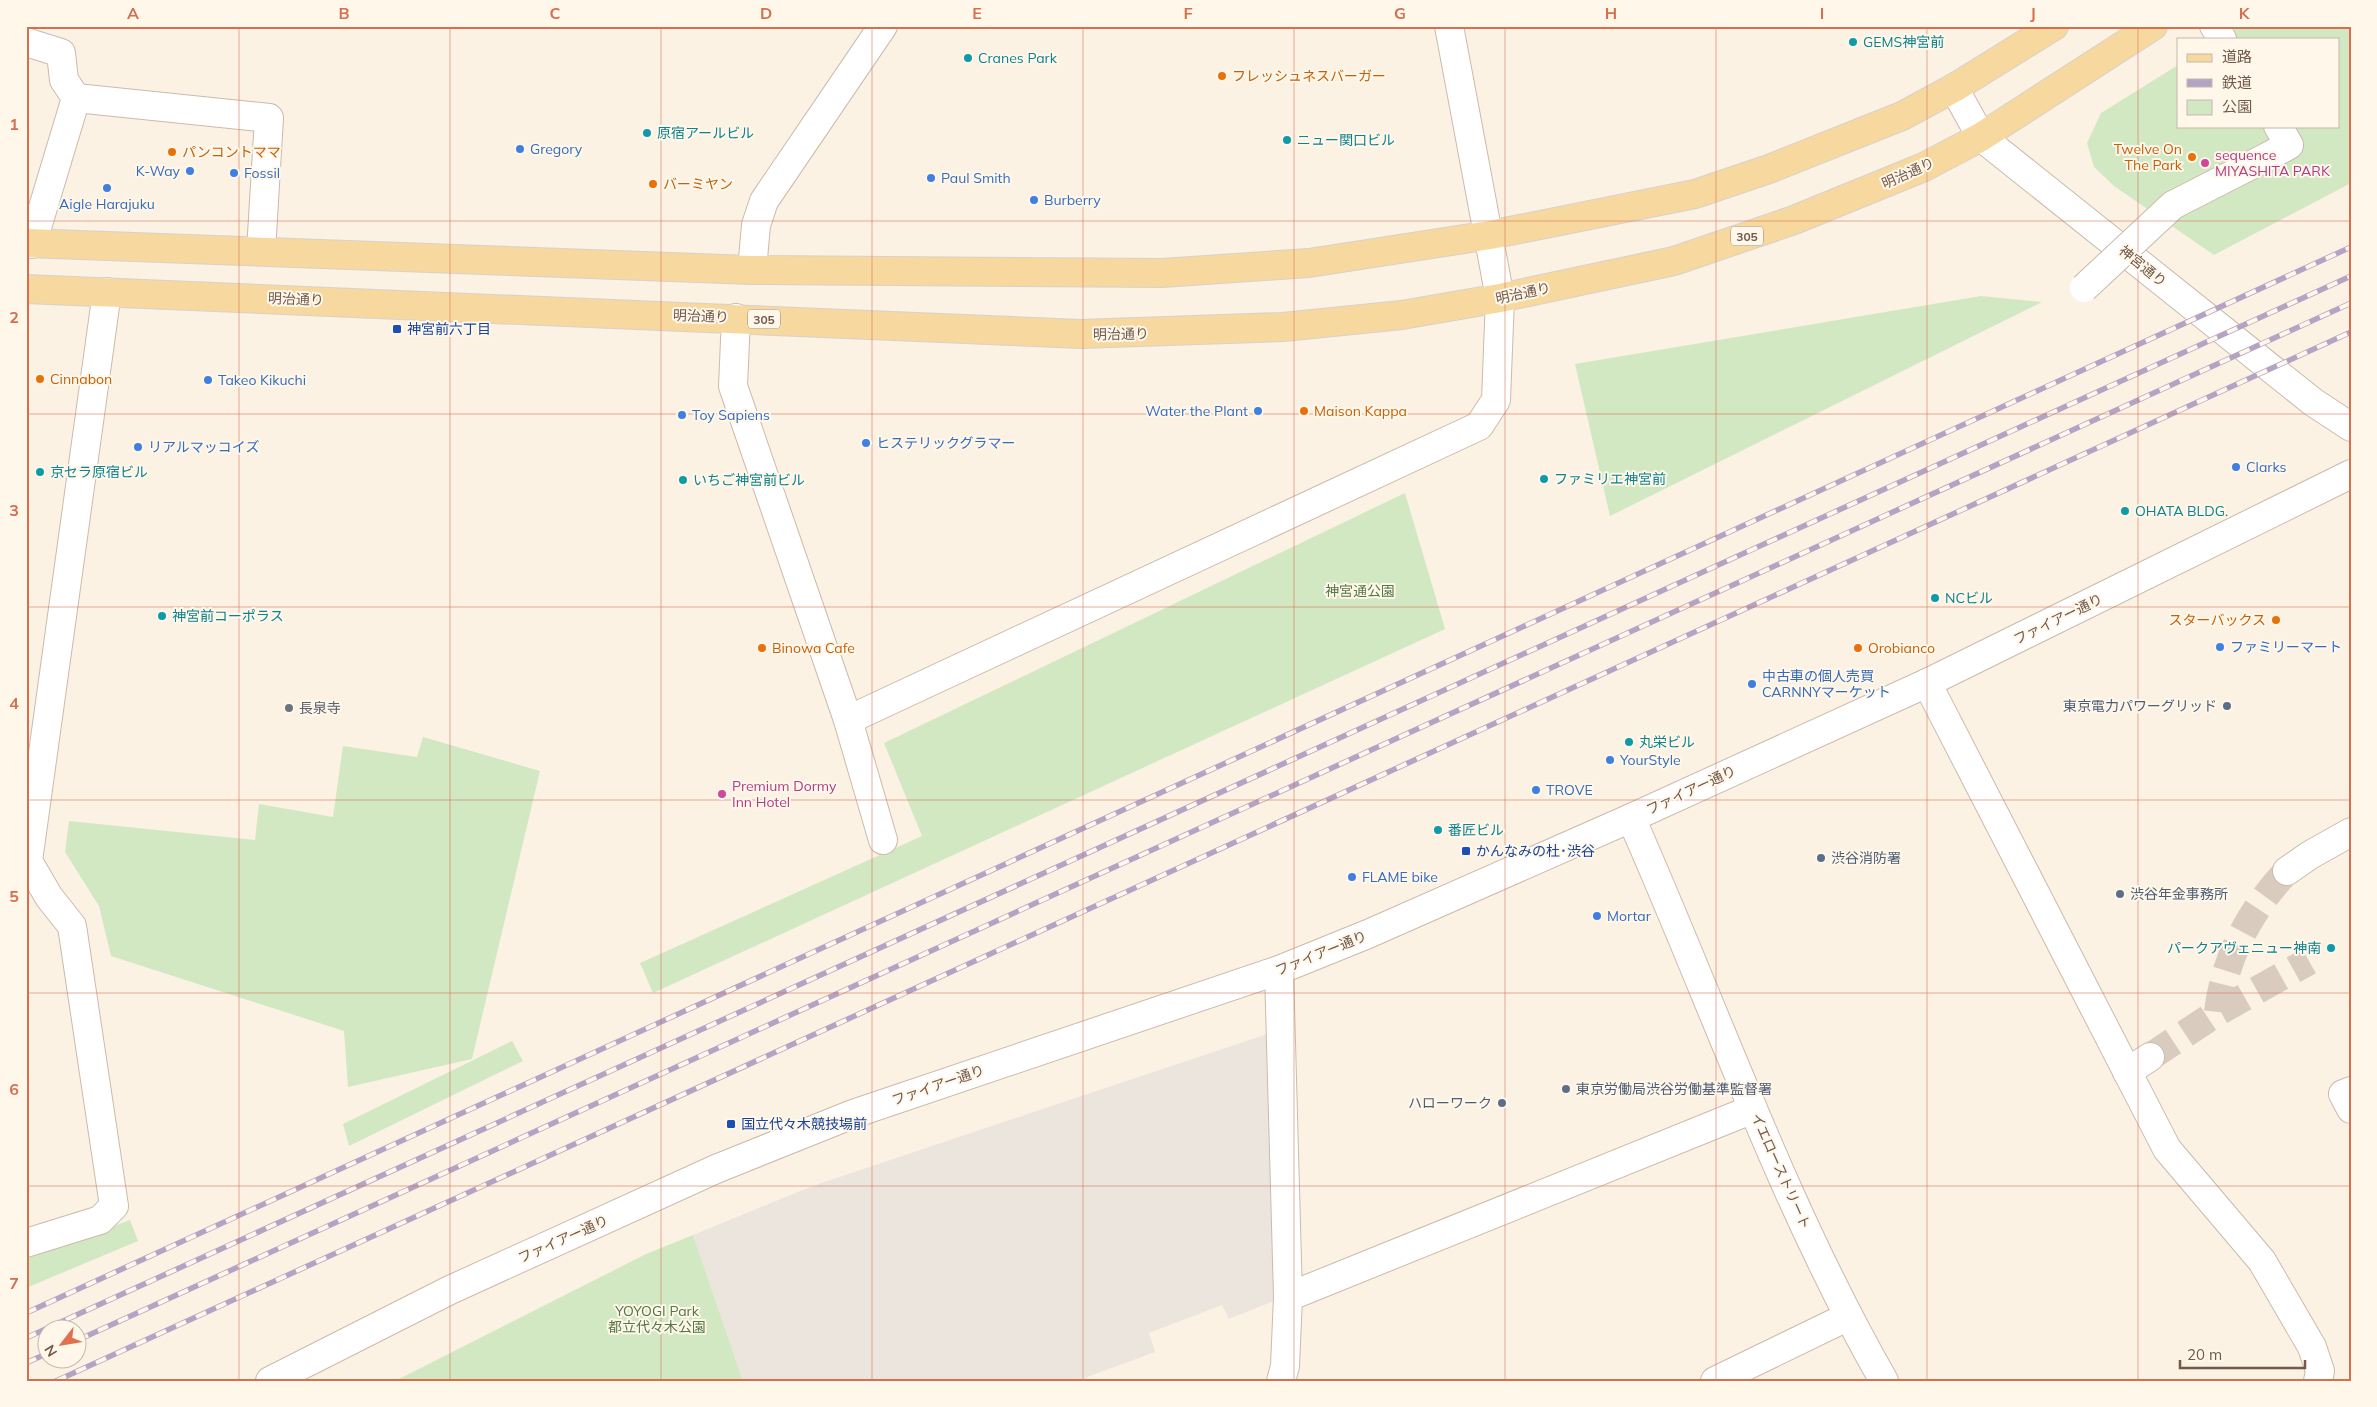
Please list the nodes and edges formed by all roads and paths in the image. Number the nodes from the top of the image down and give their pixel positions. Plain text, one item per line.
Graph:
1 (883, 26) edge
2 (1449, 26) edge
3 (2054, 26) edge
4 (2153, 26) edge
5 (2214, 26) edge
6 (2221, 38) edge
7 (26, 42) edge
8 (1954, 88) junction
9 (76, 98) junction
10 (2279, 128) edge
11 (1981, 137) junction
12 (1490, 235) junction
13 (29, 244) edge
14 (261, 252) junction
15 (752, 270) junction
16 (2084, 288) dead end
17 (26, 289) edge
18 (107, 292) junction
19 (1500, 298) junction
20 (736, 318) junction
21 (2351, 427) edge
22 (2351, 474) edge
23 (1926, 683) junction
24 (848, 720) junction
25 (1631, 818) junction
26 (2351, 832) edge
27 (883, 840) dead end
28 (2287, 871) tunnel mouth
29 (1279, 970) junction
30 (2150, 1057) tunnel mouth
31 (2127, 1072) junction
32 (2351, 1091) edge
33 (1753, 1109) junction
34 (2351, 1109) edge
35 (26, 1243) edge
36 (1288, 1297) junction
37 (1847, 1316) junction
38 (270, 1381) edge
39 (1281, 1381) edge
40 (1715, 1381) edge
41 (1884, 1381) edge
42 (2318, 1381) edge

1 - 15 street
2 - 12 street
3 - 8 main road
4 - 11 main road, 明治通り / 305
5 - 6 street
7 - 9 street
8 - 11 street, 神宮通り
8 - 12 main road
9 - 13 street
9 - 14 street
10 - 16 street, bridge
11 - 19 main road, 明治通り / 305
11 - 21 street, 神宮通り
12 - 15 main road
12 - 19 street
13 - 14 main road
14 - 15 main road
17 - 18 main road, 明治通り / 305
18 - 20 main road, 明治通り / 305
18 - 35 street
19 - 20 main road, 明治通り / 305
19 - 24 street
20 - 24 street
22 - 23 street, ファイアー通り
23 - 25 street, ファイアー通り
23 - 31 street
24 - 27 street
25 - 29 street, ファイアー通り
25 - 33 street, イエローストリート
26 - 28 street
29 - 36 street
29 - 38 street, ファイアー通り
30 - 31 street
31 - 42 street
32 - 34 street
33 - 36 street
33 - 37 street, イエローストリート
36 - 39 street
37 - 40 street
37 - 41 street, イエローストリート

